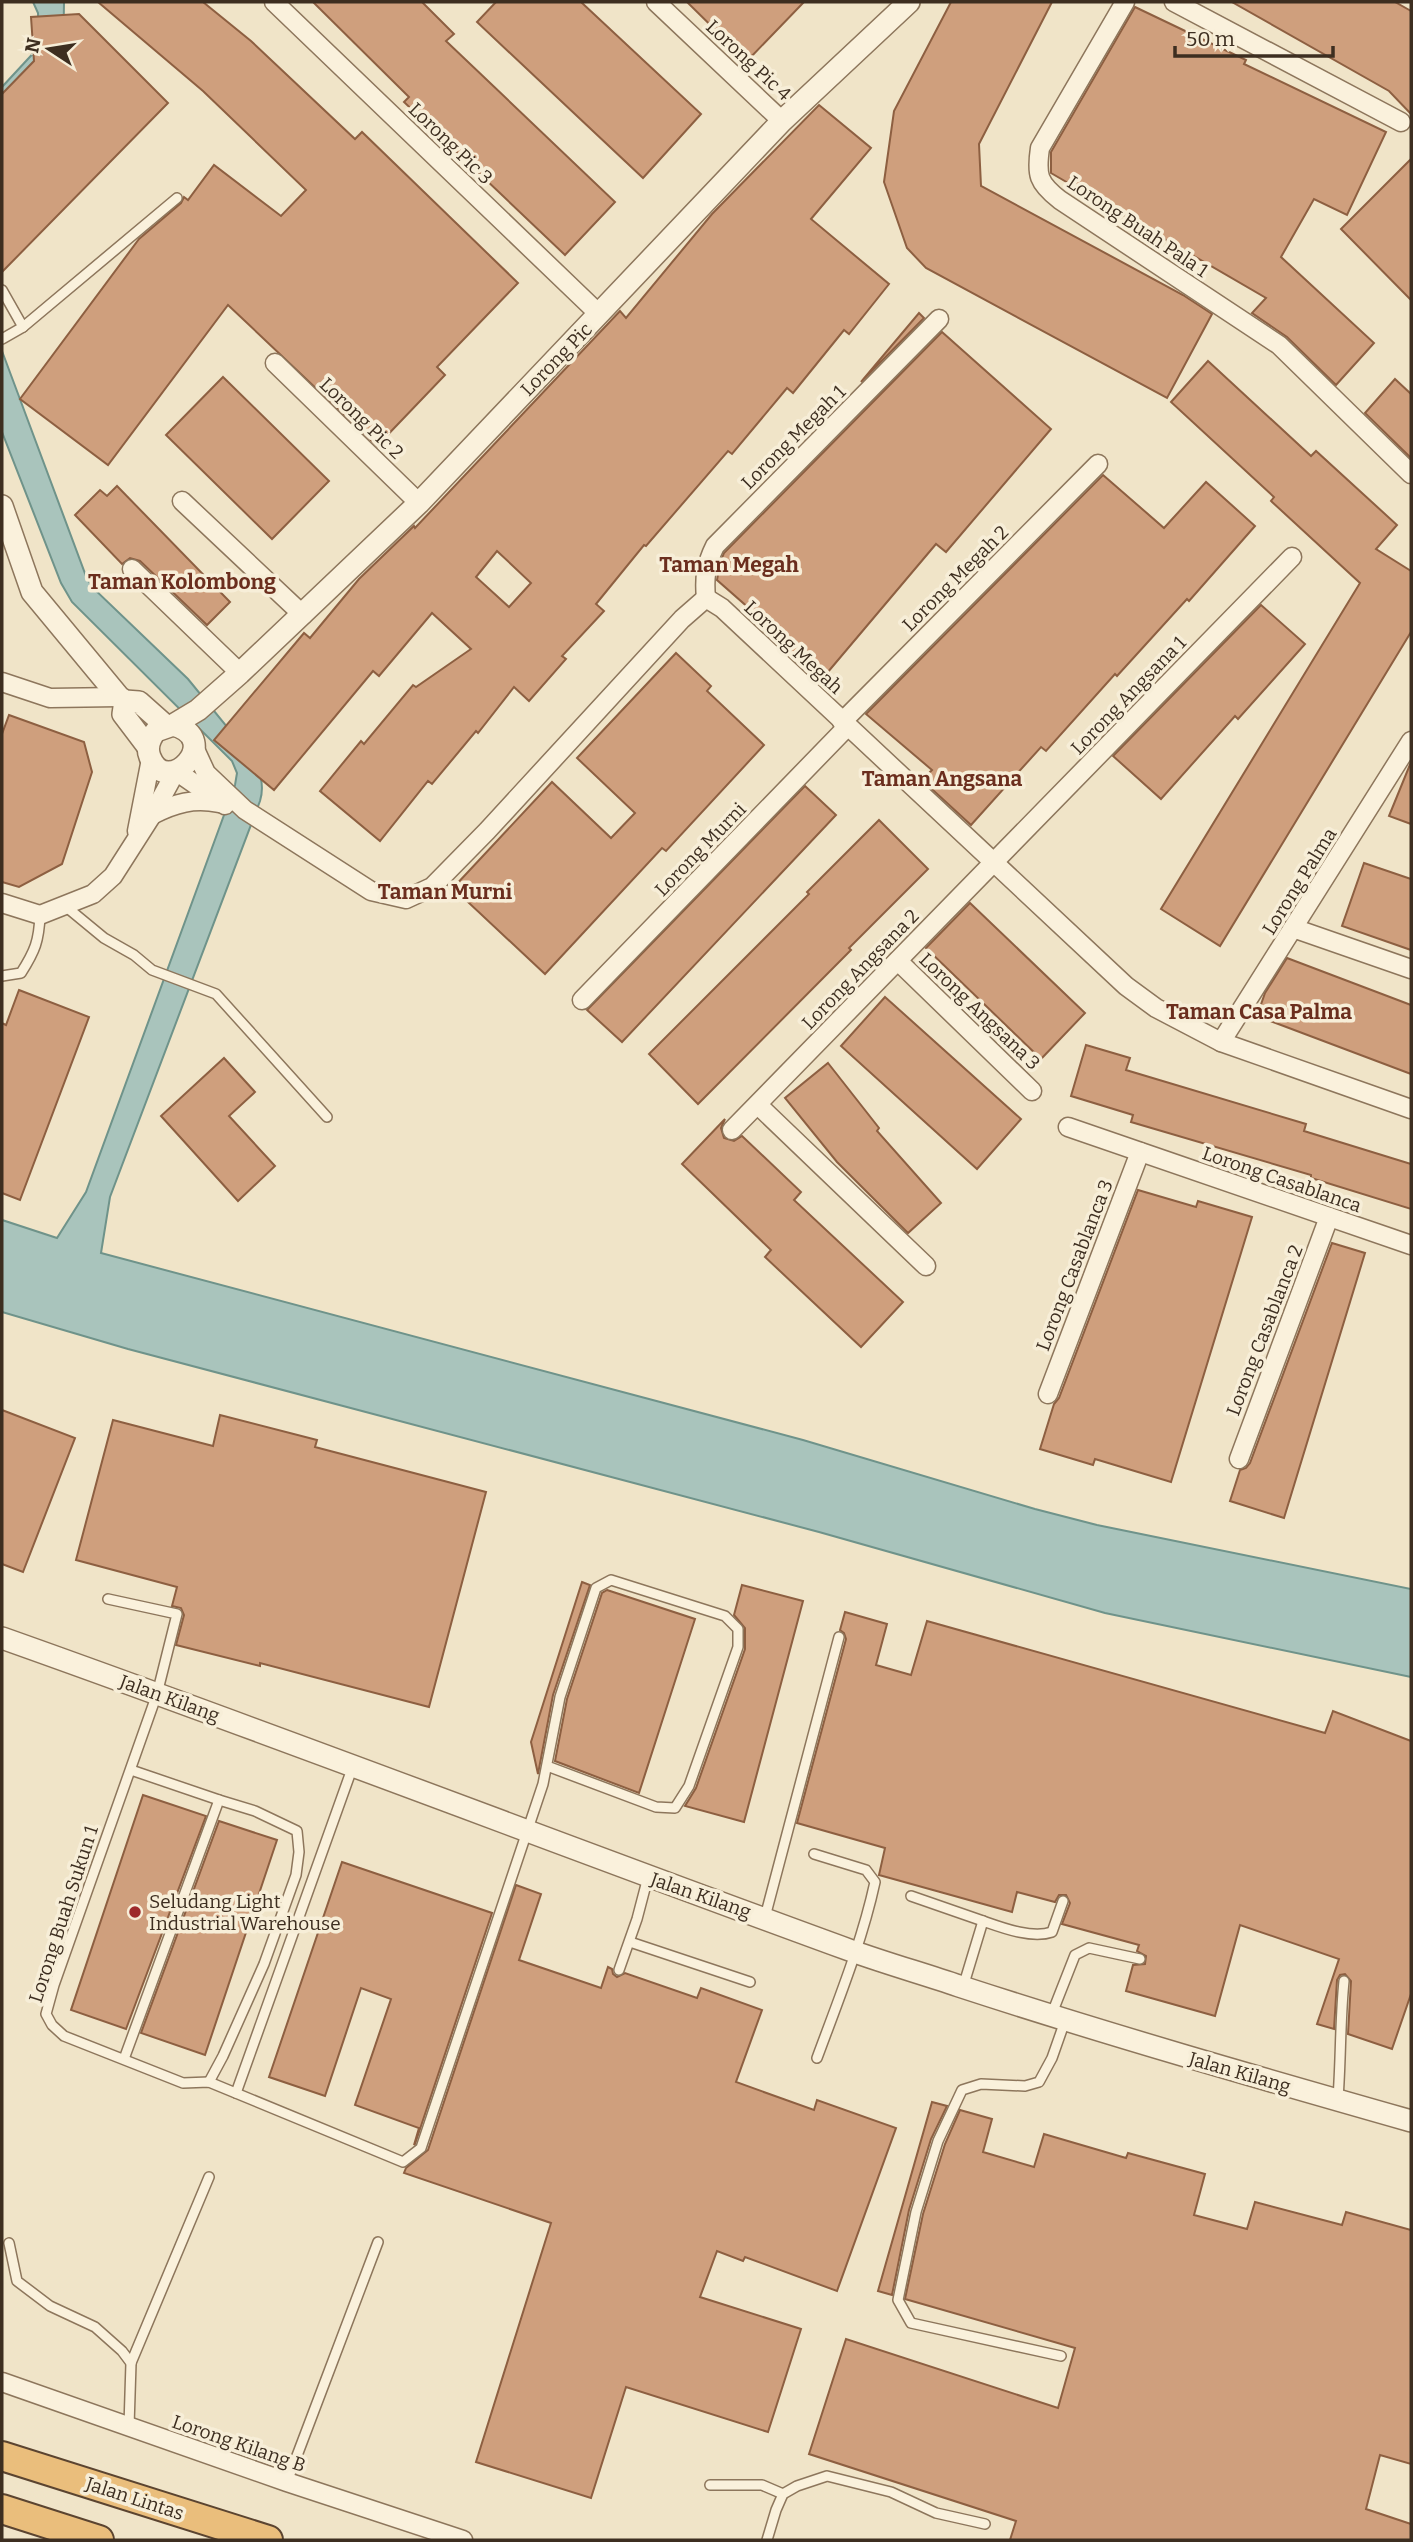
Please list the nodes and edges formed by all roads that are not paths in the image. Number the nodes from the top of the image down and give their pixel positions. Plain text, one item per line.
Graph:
1 (274, 2) edge
2 (656, 2) edge
3 (1125, 2) edge
4 (1174, 2) edge
5 (900, 5) edge
6 (782, 121) junction
7 (1401, 122) dead end
8 (177, 198) dead end
9 (2, 290) edge
10 (599, 314) junction
11 (939, 319) dead end
12 (23, 327) junction
13 (2, 339) edge
14 (275, 363) dead end
15 (1098, 464) dead end
16 (1411, 474) edge
17 (182, 501) dead end
18 (419, 503) junction
19 (2, 506) edge
20 (1292, 557) dead end
21 (132, 569) dead end
22 (706, 598) junction
23 (303, 615) junction
24 (240, 673) junction
25 (2, 682) edge
26 (122, 699) junction
27 (198, 709) junction
28 (845, 724) junction
29 (170, 726) junction
30 (1411, 741) edge
31 (193, 743) junction
32 (149, 752) junction
33 (176, 771) junction
34 (225, 799) junction
35 (152, 815) junction
36 (134, 845) junction
37 (993, 863) junction
38 (2, 903) edge
39 (64, 905) junction
40 (40, 915) junction
41 (1293, 928) junction
42 (898, 961) junction
43 (1411, 969) edge
44 (2, 976) edge
45 (582, 1000) dead end
46 (1221, 1042) junction
47 (1032, 1091) dead end
48 (758, 1105) junction
49 (1411, 1109) edge
50 (327, 1117) dead end
51 (1068, 1127) dead end
52 (733, 1130) dead end
53 (1140, 1152) junction
54 (1329, 1217) junction
55 (1411, 1245) edge
56 (926, 1266) dead end
57 (1048, 1394) dead end
58 (1239, 1459) dead end
59 (108, 1599) dead end
60 (839, 1637) dead end
61 (2, 1639) edge
62 (157, 1693) junction
63 (353, 1766) junction
64 (547, 1766) junction
65 (131, 1770) junction
66 (219, 1800) junction
67 (527, 1831) junction
68 (814, 1854) dead end
69 (648, 1877) junction
70 (911, 1896) dead end
71 (1063, 1901) dead end
72 (765, 1917) junction
73 (982, 1921) junction
74 (630, 1942) junction
75 (855, 1952) junction
76 (1140, 1959) dead end
77 (619, 1970) dead end
78 (1344, 1981) dead end
79 (750, 1982) dead end
80 (962, 1987) junction
81 (1058, 2019) junction
82 (817, 2058) dead end
83 (124, 2059) junction
84 (209, 2082) junction
85 (236, 2093) junction
86 (1338, 2100) junction
87 (1411, 2121) edge
88 (209, 2177) dead end
89 (378, 2242) dead end
90 (9, 2243) dead end
91 (1061, 2356) dead end
92 (131, 2363) junction
93 (2, 2382) edge
94 (129, 2426) junction
95 (2, 2456) edge
96 (287, 2482) junction
97 (710, 2485) dead end
98 (783, 2494) junction
99 (2, 2509) edge
100 (985, 2524) dead end
101 (55, 2532) edge
102 (99, 2540) edge
103 (268, 2540) edge
104 (463, 2540) edge
105 (767, 2540) edge

1 - 10 street, Lorong Pic 3
2 - 6 street, Lorong Pic 4
3 - 16 street, Lorong Buah Pala 1
4 - 7 street
5 - 6 street, Lorong Pic
6 - 10 street, Lorong Pic
8 - 12 lane
9 - 12 lane
10 - 18 street, Lorong Pic
11 - 22 street, Lorong Megah 1
12 - 13 lane
14 - 18 street, Lorong Pic 2
15 - 28 street, Lorong Megah 2
17 - 23 street
18 - 23 street, Lorong Pic
19 - 26 street
20 - 37 street, Lorong Angsana 1
21 - 24 street
22 - 28 street, Lorong Megah
22 - 34 street
23 - 24 street, Lorong Pic
24 - 27 street, Lorong Pic
25 - 26 street
26 - 29 street
26 - 32 street
27 - 29 street, Lorong Pic
27 - 31 street
28 - 37 street, Lorong Megah
28 - 45 street, Lorong Murni
29 - 31 street
29 - 32 street
30 - 41 street, Lorong Palma
31 - 33 street
31 - 34 street
32 - 33 street
32 - 36 street
33 - 34 street
33 - 35 street
34 - 35 street
35 - 36 street
36 - 39 street
37 - 42 street, Lorong Angsana 2
37 - 46 street, Lorong Megah
38 - 40 street
39 - 40 street
39 - 50 lane
40 - 44 lane
41 - 43 street
41 - 46 street, Lorong Palma
42 - 47 street, Lorong Angsana 3
42 - 48 street, Lorong Angsana 2
46 - 49 street, Lorong Megah
48 - 52 street, Lorong Angsana 2
48 - 56 street
51 - 53 street, Lorong Casablanca
53 - 54 street, Lorong Casablanca
53 - 57 street, Lorong Casablanca 3
54 - 55 street, Lorong Casablanca
54 - 58 street, Lorong Casablanca 2
59 - 62 lane, Lorong Buah Sukun 1
60 - 72 lane
61 - 62 street, Jalan Kilang
62 - 63 street, Jalan Kilang
62 - 65 lane, Lorong Buah Sukun 1
63 - 67 street, Jalan Kilang
63 - 85 lane
64 - 64 lane
64 - 67 lane
65 - 66 lane
65 - 83 lane, Lorong Buah Sukun 1
66 - 83 lane
66 - 84 lane
67 - 69 street, Jalan Kilang
67 - 85 lane, Lorong Buah Sukun 1
68 - 75 lane
69 - 72 street, Jalan Kilang
69 - 74 lane
70 - 73 lane
71 - 73 lane
72 - 75 street, Jalan Kilang
73 - 80 lane
74 - 77 lane
74 - 79 lane
75 - 80 street, Jalan Kilang
75 - 82 lane
76 - 81 lane
78 - 86 lane
80 - 81 street, Jalan Kilang
81 - 86 street, Jalan Kilang
81 - 91 lane
83 - 84 lane, Lorong Buah Sukun 1
84 - 85 lane, Lorong Buah Sukun 1
86 - 87 street, Jalan Kilang
88 - 92 lane
89 - 96 lane
90 - 92 lane
92 - 94 lane
93 - 94 street, Lorong Kilang B
94 - 96 street, Lorong Kilang B
95 - 103 highway, Jalan Lintas
96 - 104 street, Lorong Kilang B
97 - 98 lane
98 - 100 lane
98 - 105 lane
99 - 101 highway
101 - 102 highway

